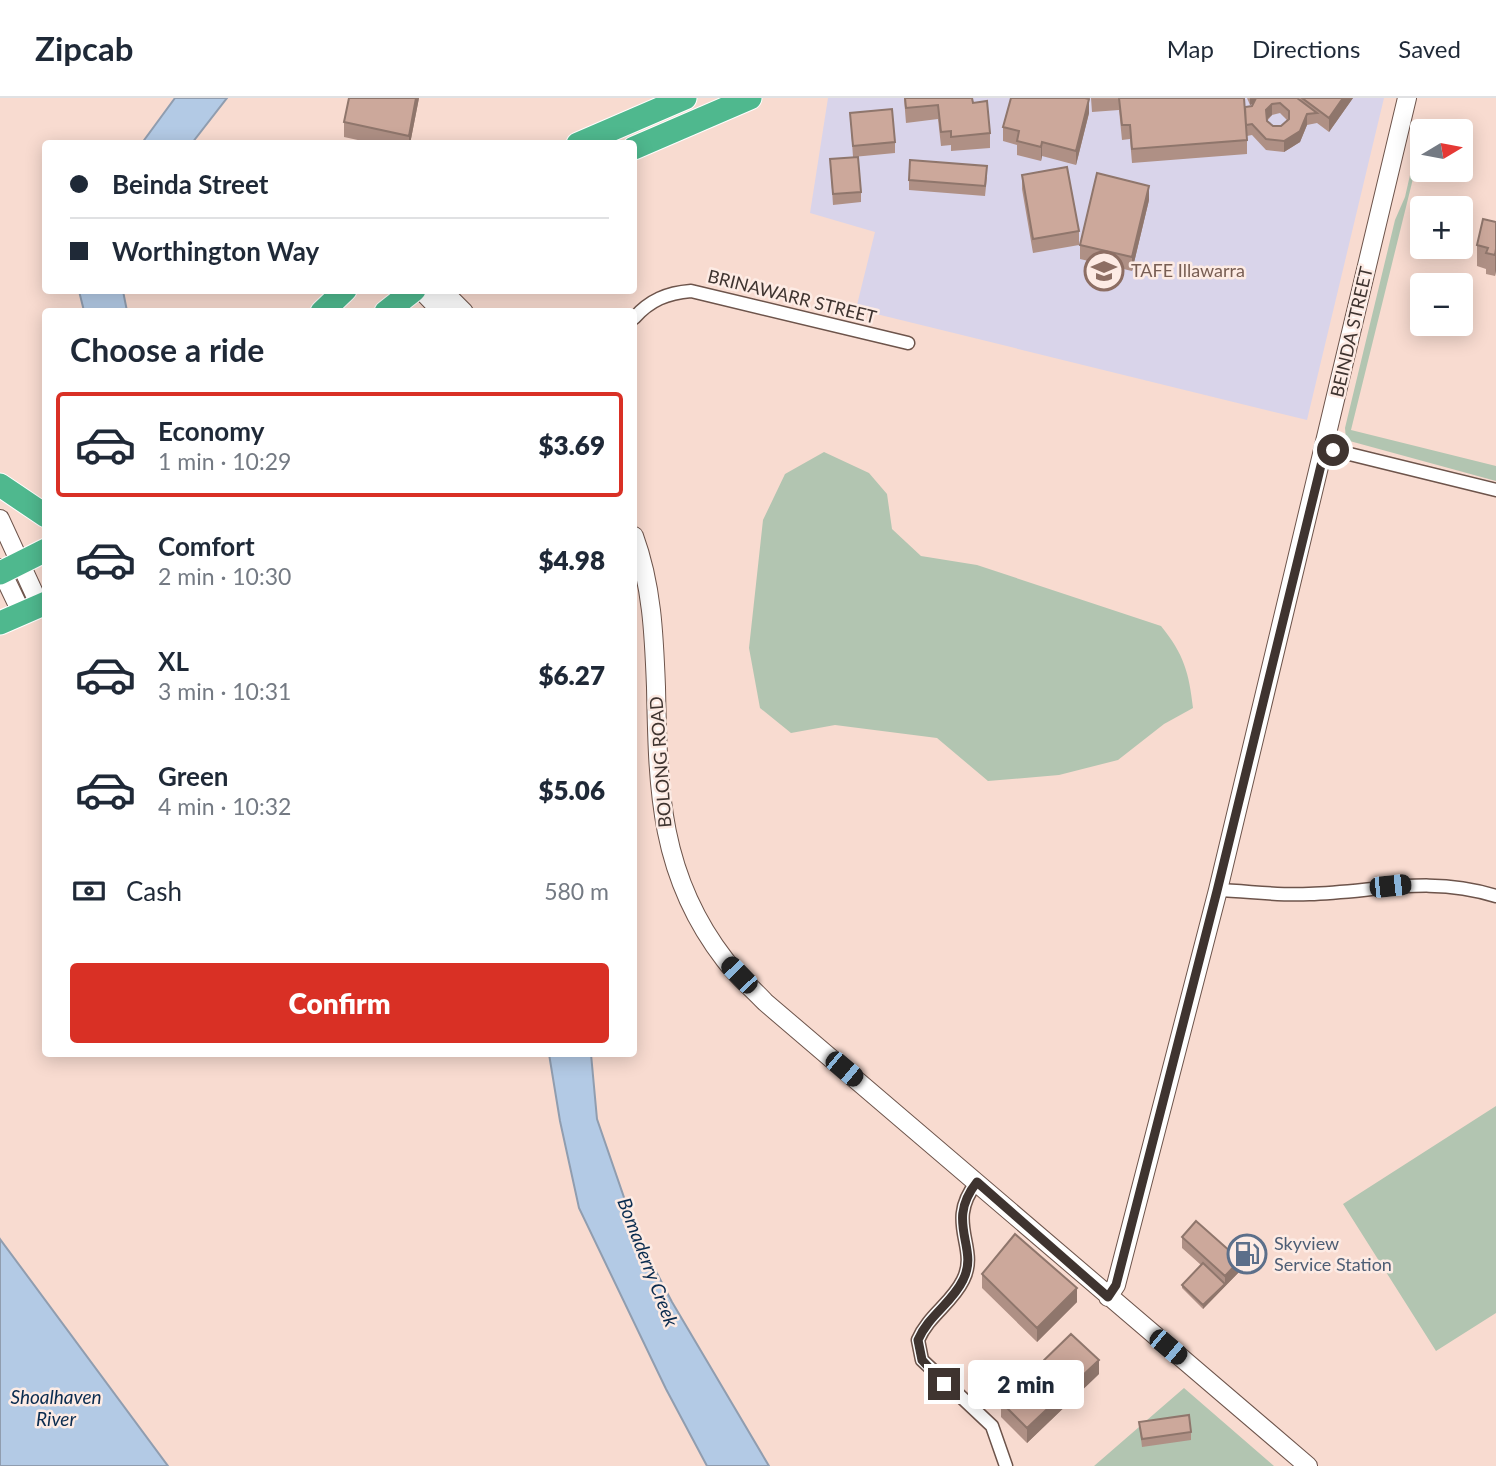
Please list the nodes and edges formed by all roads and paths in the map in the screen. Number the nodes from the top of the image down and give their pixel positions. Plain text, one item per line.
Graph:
1 (685, 98) edge
2 (750, 98) edge
3 (1408, 98) edge
4 (587, 140) edge
5 (637, 147) edge
6 (341, 294) edge
7 (409, 294) edge
8 (425, 294) edge
9 (446, 294) edge
10 (326, 308) edge
11 (391, 308) edge
12 (438, 308) edge
13 (460, 308) edge
14 (637, 315) edge
15 (908, 343) dead end
16 (1325, 449) junction
17 (0, 485) edge
18 (1496, 490) edge
19 (42, 513) edge
20 (0, 519) edge
21 (637, 548) edge
22 (42, 552) edge
23 (6, 569) edge
24 (36, 608) edge
25 (0, 623) edge
26 (1217, 891) junction
27 (1496, 896) edge
28 (977, 1182) junction
29 (1108, 1297) junction
30 (1006, 1466) edge
31 (1308, 1466) edge

1 - 4 highway
2 - 5 highway
3 - 16 main road, BEINDA STREET
6 - 10 highway
7 - 11 highway
8 - 12 main road
9 - 13 main road
14 - 15 street, BRINAWARR STREET
16 - 18 street
16 - 26 main road, BEINDA STREET
17 - 19 highway
20 - 23 main road
21 - 28 main road, BOLONG ROAD
22 - 23 highway
23 - 24 main road
24 - 25 highway
26 - 27 street
26 - 29 main road, BEINDA STREET
28 - 29 main road, BOLONG ROAD
28 - 30 street
29 - 31 main road, BOLONG ROAD

